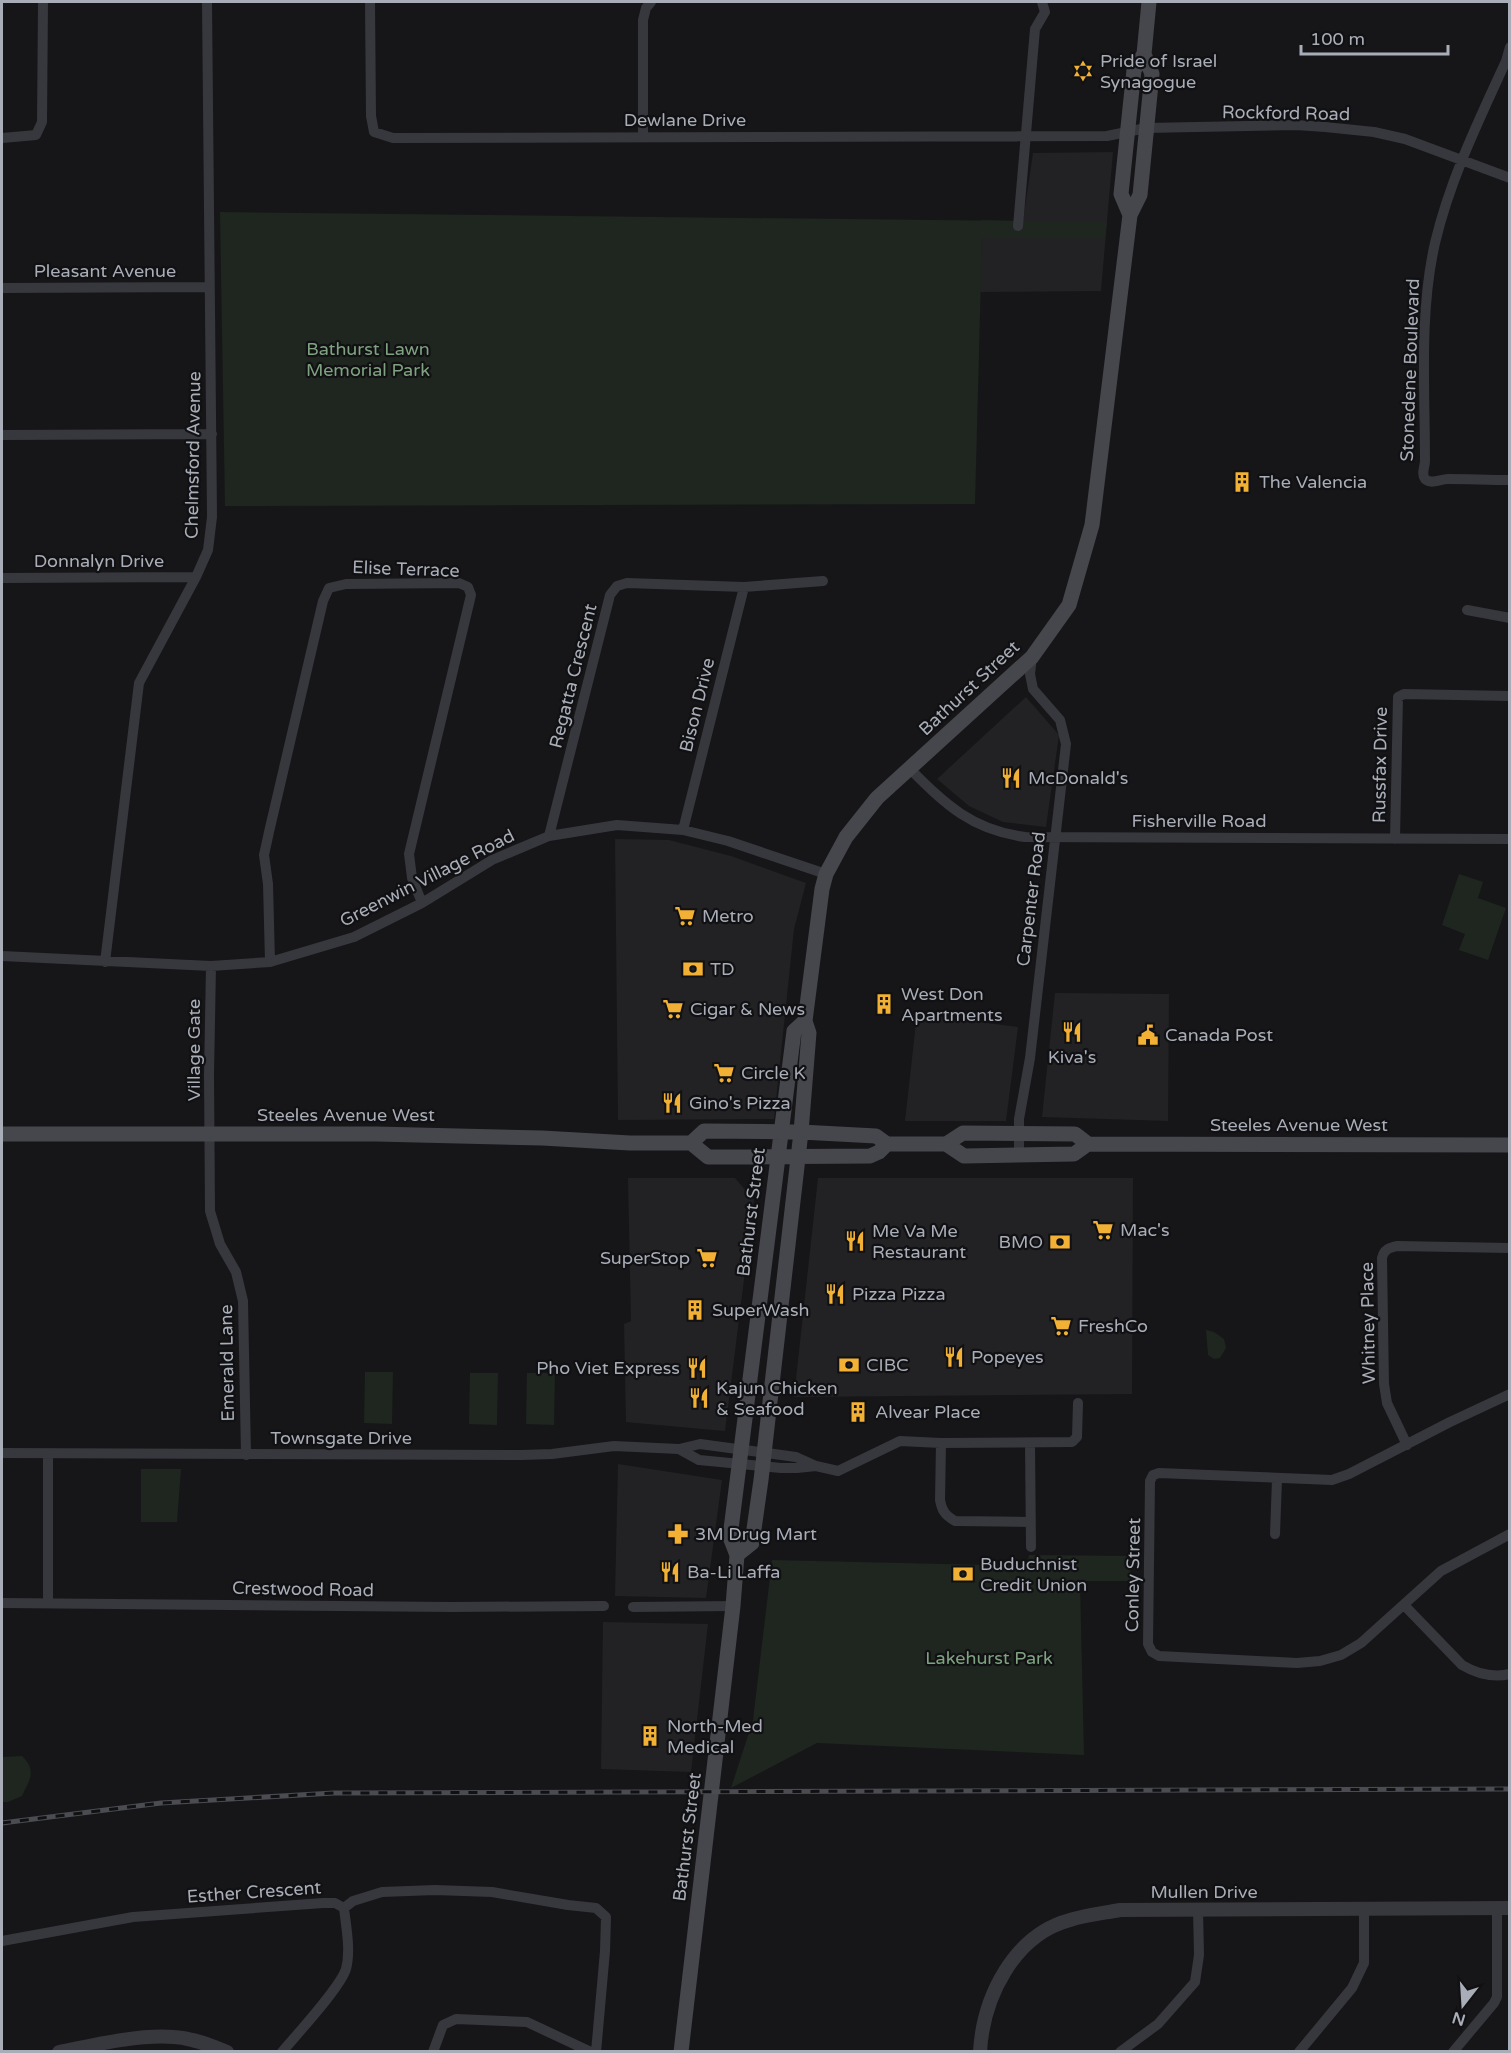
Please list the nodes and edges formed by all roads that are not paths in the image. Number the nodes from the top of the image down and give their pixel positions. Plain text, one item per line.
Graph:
1 (43, 2) edge
2 (207, 2) edge
3 (370, 2) edge
4 (651, 2) edge
5 (1042, 2) edge
6 (1149, 2) edge
7 (1509, 47) edge
8 (1144, 54) junction
9 (1146, 128) junction
10 (1127, 130) junction
11 (1026, 135) junction
12 (643, 137) junction
13 (2, 138) edge
14 (1462, 160) junction
15 (1509, 178) edge
16 (1130, 215) junction
17 (1018, 226) dead end
18 (209, 287) junction
19 (2, 288) edge
20 (212, 434) junction
21 (2, 435) edge
22 (1509, 480) edge
23 (196, 577) junction
24 (2, 578) edge
25 (823, 581) dead end
26 (744, 587) junction
27 (1467, 610) dead end
28 (1509, 618) edge
29 (1032, 657) junction
30 (1509, 696) edge
31 (910, 769) junction
32 (683, 831) junction
33 (549, 836) junction
34 (1055, 836) junction
35 (1395, 839) junction
36 (1509, 839) edge
37 (826, 874) junction
38 (422, 903) junction
39 (2, 956) edge
40 (105, 962) junction
41 (270, 962) junction
42 (211, 966) junction
43 (805, 1021) junction
44 (781, 1131) junction
45 (801, 1132) junction
46 (2, 1134) edge
47 (210, 1134) junction
48 (1018, 1135) junction
49 (690, 1143) junction
50 (887, 1144) junction
51 (946, 1144) junction
52 (1088, 1144) junction
53 (1509, 1145) edge
54 (778, 1156) junction
55 (1019, 1156) junction
56 (798, 1157) junction
57 (1509, 1248) edge
58 (1509, 1394) edge
59 (1078, 1403) dead end
60 (941, 1443) junction
61 (1030, 1444) junction
62 (1407, 1445) junction
63 (679, 1449) junction
64 (2, 1453) edge
65 (48, 1454) junction
66 (246, 1455) junction
67 (739, 1456) junction
68 (763, 1459) junction
69 (1277, 1479) junction
70 (1030, 1522) junction
71 (1275, 1534) dead end
72 (1509, 1534) edge
73 (1031, 1547) dead end
74 (738, 1556) junction
75 (2, 1603) edge
76 (48, 1603) junction
77 (1404, 1605) junction
78 (604, 1606) dead end
79 (633, 1606) dead end
80 (733, 1606) junction
81 (1509, 1674) edge
82 (344, 1908) junction
83 (1503, 1908) edge
84 (1198, 1910) junction
85 (1364, 1910) junction
86 (2, 1941) edge
87 (59, 2052) edge
88 (227, 2052) edge
89 (282, 2052) edge
90 (434, 2052) edge
91 (594, 2052) edge
92 (681, 2052) edge
93 (980, 2052) edge
94 (1120, 2052) edge
95 (1299, 2052) edge
96 (1453, 2052) edge

1 - 13 street
2 - 18 street, Chelmsford Avenue
3 - 12 street, Dewlane Drive
4 - 12 street
5 - 11 street
6 - 8 main road, Bathurst Street
7 - 14 street, Stonedene Boulevard
8 - 9 main road, Bathurst Street
8 - 10 main road, Bathurst Street
9 - 10 street, Rockford Road
9 - 14 street, Rockford Road
9 - 16 main road, Bathurst Street
10 - 11 street, Dewlane Drive
10 - 16 main road, Bathurst Street
11 - 12 street, Dewlane Drive
11 - 17 street
14 - 15 street, Rockford Road
14 - 22 street, Stonedene Boulevard
16 - 29 main road, Bathurst Street
18 - 19 street, Pleasant Avenue
18 - 20 street, Chelmsford Avenue
20 - 21 street
20 - 23 street, Chelmsford Avenue
23 - 24 street, Donnalyn Drive
23 - 40 street, Chelmsford Avenue
25 - 26 street, Regatta Crescent
26 - 32 street, Bison Drive
26 - 33 street, Regatta Crescent
27 - 28 street
29 - 31 main road, Bathurst Street
29 - 34 street, Carpenter Road
30 - 35 street, Russfax Drive
31 - 34 street, Fisherville Road
31 - 37 main road, Bathurst Street
32 - 33 street, Greenwin Village Road
32 - 37 street, Greenwin Village Road
33 - 38 street, Greenwin Village Road
34 - 35 street, Fisherville Road
34 - 48 street, Carpenter Road
35 - 36 street, Fisherville Road
37 - 43 main road, Bathurst Street
38 - 41 street, Greenwin Village Road
38 - 41 street, Elise Terrace
39 - 40 street, Greenwin Village Road
40 - 42 street, Greenwin Village Road
41 - 42 street, Greenwin Village Road
42 - 47 street, Village Gate
43 - 44 main road, Bathurst Street
43 - 45 main road, Bathurst Street
44 - 45 main road, Steeles Avenue West
44 - 49 main road, Steeles Avenue West
44 - 54 main road, Bathurst Street
45 - 50 main road, Steeles Avenue West
45 - 56 main road, Bathurst Street
46 - 47 main road, Steeles Avenue West
47 - 49 main road, Steeles Avenue West
47 - 66 street, Emerald Lane
48 - 51 main road, Steeles Avenue West
48 - 52 main road, Steeles Avenue West
48 - 55 street, Carpenter Road
49 - 54 main road, Steeles Avenue West
50 - 51 main road, Steeles Avenue West
50 - 56 main road, Steeles Avenue West
51 - 55 main road, Steeles Avenue West
52 - 53 main road, Steeles Avenue West
52 - 55 main road, Steeles Avenue West
54 - 56 main road, Steeles Avenue West
54 - 67 main road, Bathurst Street
56 - 68 main road, Bathurst Street
57 - 62 street, Whitney Place
58 - 62 street, Conley Street
59 - 61 street, Townsgate Drive
60 - 61 street, Townsgate Drive
60 - 68 street, Townsgate Drive
60 - 70 street
61 - 70 street
62 - 69 street, Conley Street
63 - 66 street, Townsgate Drive
63 - 67 street, Townsgate Drive
63 - 67 street, Townsgate Drive
64 - 65 street, Townsgate Drive
65 - 66 street, Townsgate Drive
65 - 76 street
67 - 68 street, Townsgate Drive
67 - 74 main road, Bathurst Street
68 - 74 main road, Bathurst Street
69 - 71 street
69 - 77 street, Conley Street
70 - 73 street
72 - 77 street, Conley Street
74 - 80 main road, Bathurst Street
75 - 76 street, Crestwood Road
76 - 78 street, Crestwood Road
77 - 81 street
79 - 80 street
80 - 92 main road, Bathurst Street
82 - 86 street, Esther Crescent
82 - 89 street, Esther Crescent
82 - 91 street
83 - 85 street, Mullen Drive
83 - 96 street
84 - 85 street, Mullen Drive
84 - 93 street, Mullen Drive
84 - 94 street
85 - 95 street
87 - 88 street
90 - 91 street

